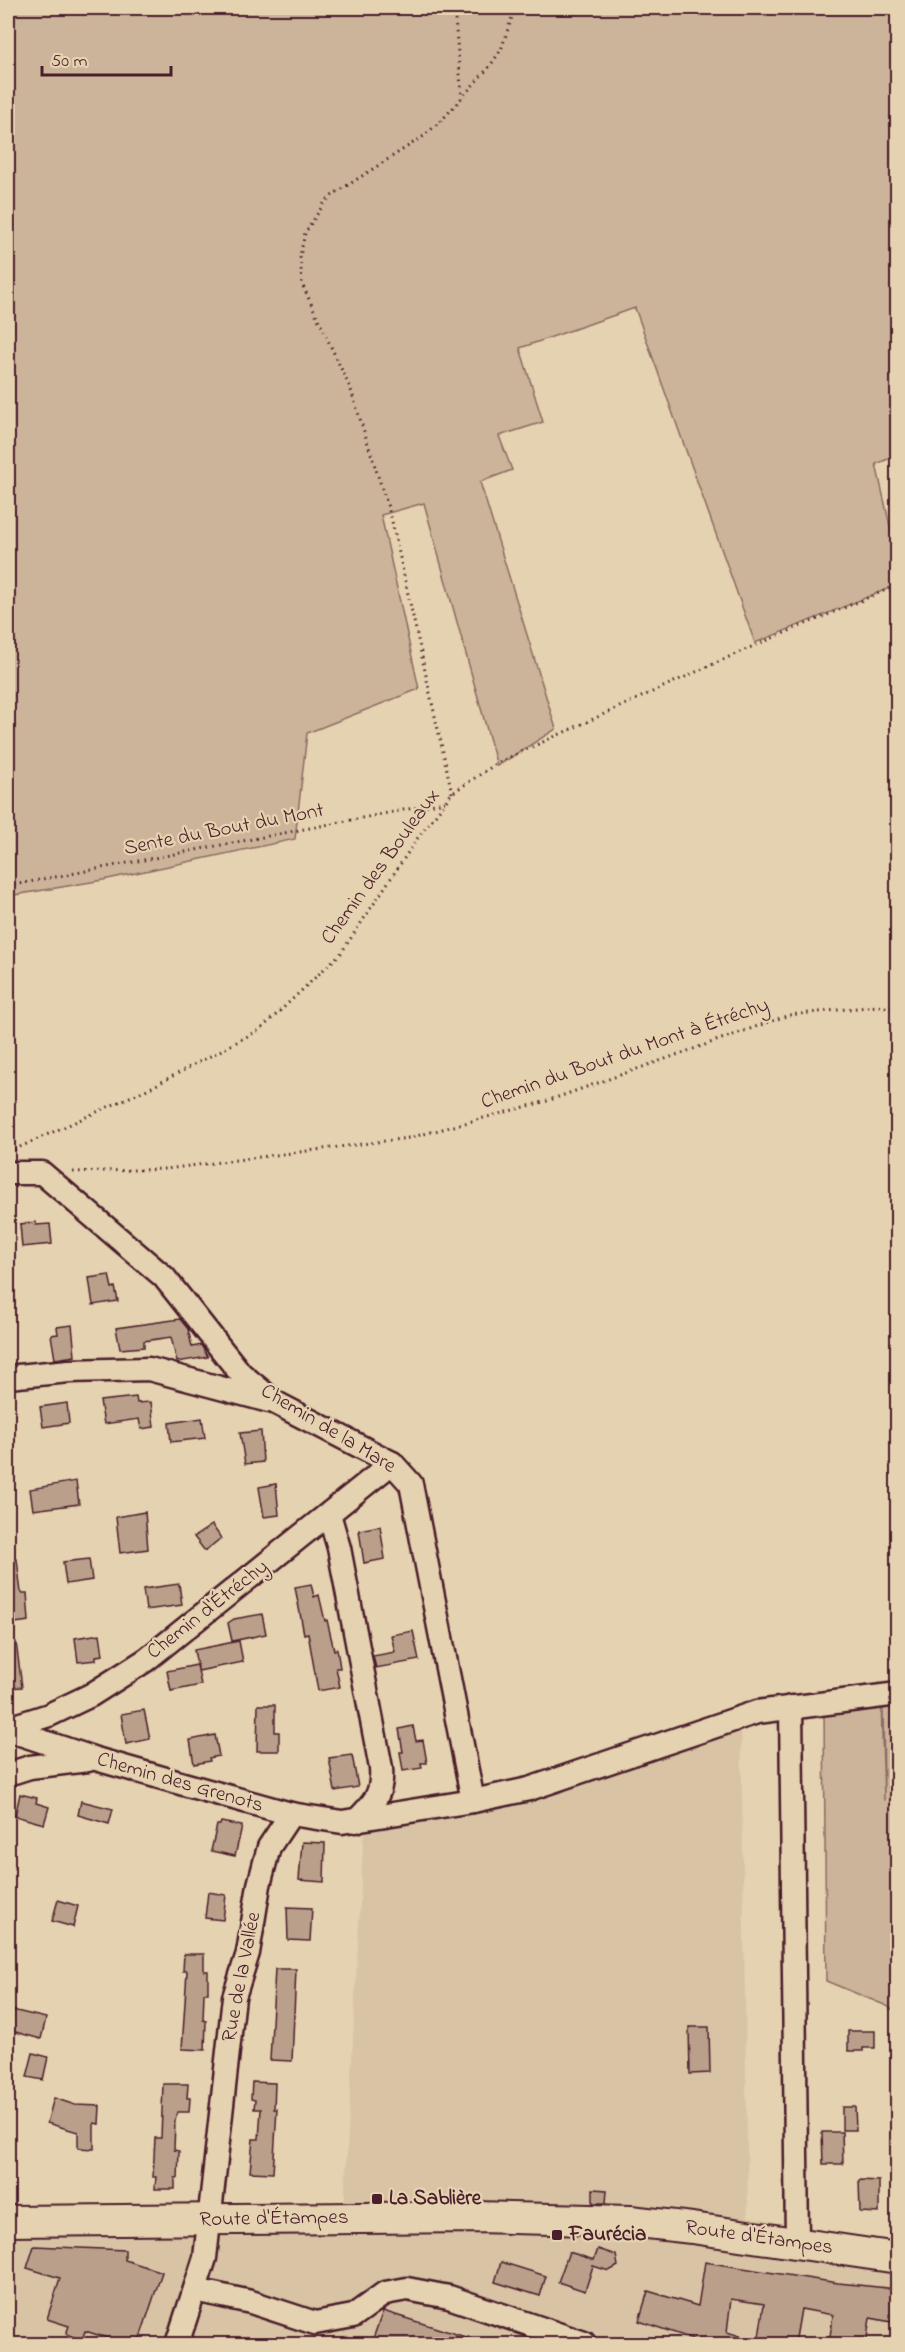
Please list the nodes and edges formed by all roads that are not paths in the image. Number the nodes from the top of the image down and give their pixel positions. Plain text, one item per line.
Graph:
1 (8, 1173) edge
2 (8, 1377) edge
3 (276, 1403) junction
4 (392, 1463) junction
5 (329, 1514) junction
6 (897, 1694) edge
7 (791, 1707) junction
8 (8, 1729) edge
9 (96, 1759) junction
10 (8, 1774) edge
11 (473, 1801) junction
12 (291, 1814) junction
13 (356, 1821) junction
14 (208, 2219) junction
15 (8, 2221) edge
16 (797, 2243) junction
17 (897, 2258) edge
18 (195, 2290) junction
19 (584, 2343) dead end
20 (177, 2344) edge

1 - 3 street, Chemin de la Mare
2 - 3 street
3 - 4 street, Chemin de la Mare
4 - 5 street, Chemin d'Étréchy
4 - 11 street, Chemin de la Mare
5 - 8 street, Chemin d'Étréchy
5 - 13 street
6 - 7 street, Chemin des Grenots
7 - 11 street, Chemin des Grenots
7 - 16 street
8 - 9 street, Chemin des Grenots
9 - 10 street
9 - 12 street, Chemin des Grenots
11 - 13 street, Chemin des Grenots
12 - 13 street, Chemin des Grenots
12 - 14 street, Rue de la Vallée
14 - 15 main road, Route d'Étampes
14 - 16 main road, Route d'Étampes
14 - 18 street, Rue de la Vallée
16 - 17 main road, Route d'Étampes
18 - 19 street
18 - 20 street, Rue de la Vallée

